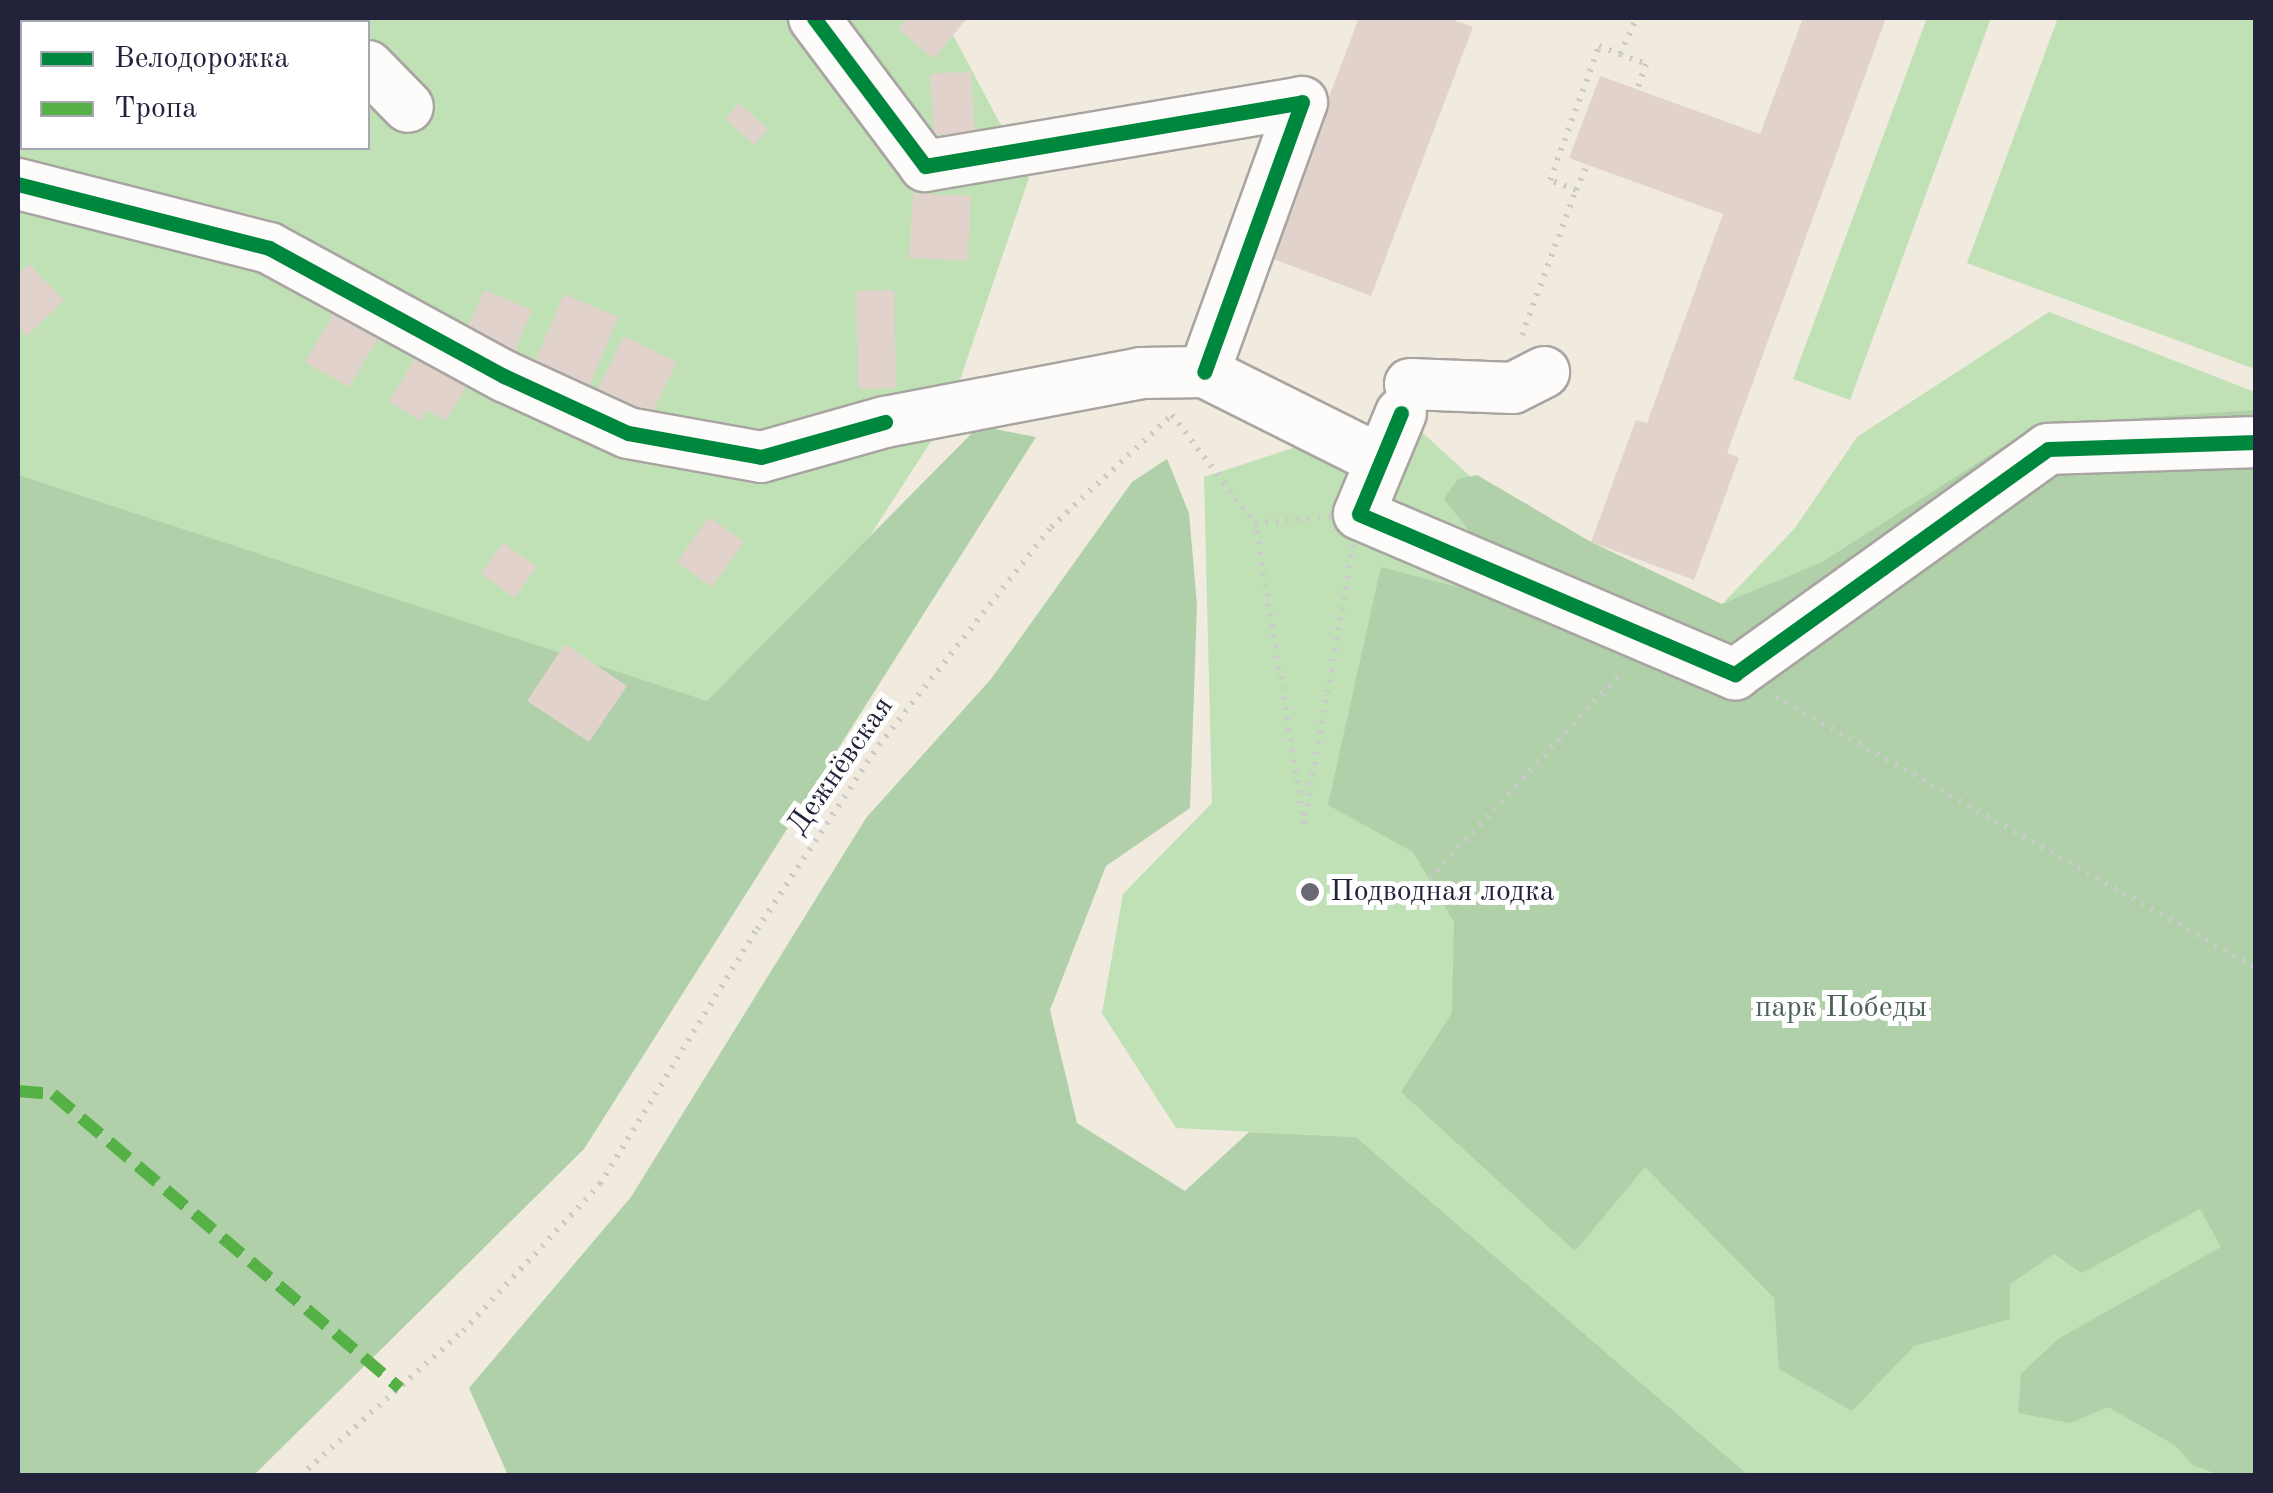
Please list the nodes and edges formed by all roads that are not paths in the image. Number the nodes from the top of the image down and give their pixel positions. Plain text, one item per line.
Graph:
1 (814, 18) edge
2 (370, 68) edge
3 (408, 107) dead end
4 (18, 184) edge
5 (1532, 357) road end
6 (1204, 372) junction
7 (2256, 442) edge
8 (1380, 460) junction

1 - 6 street
2 - 3 street
4 - 6 street
5 - 8 street
6 - 8 street
7 - 8 street

